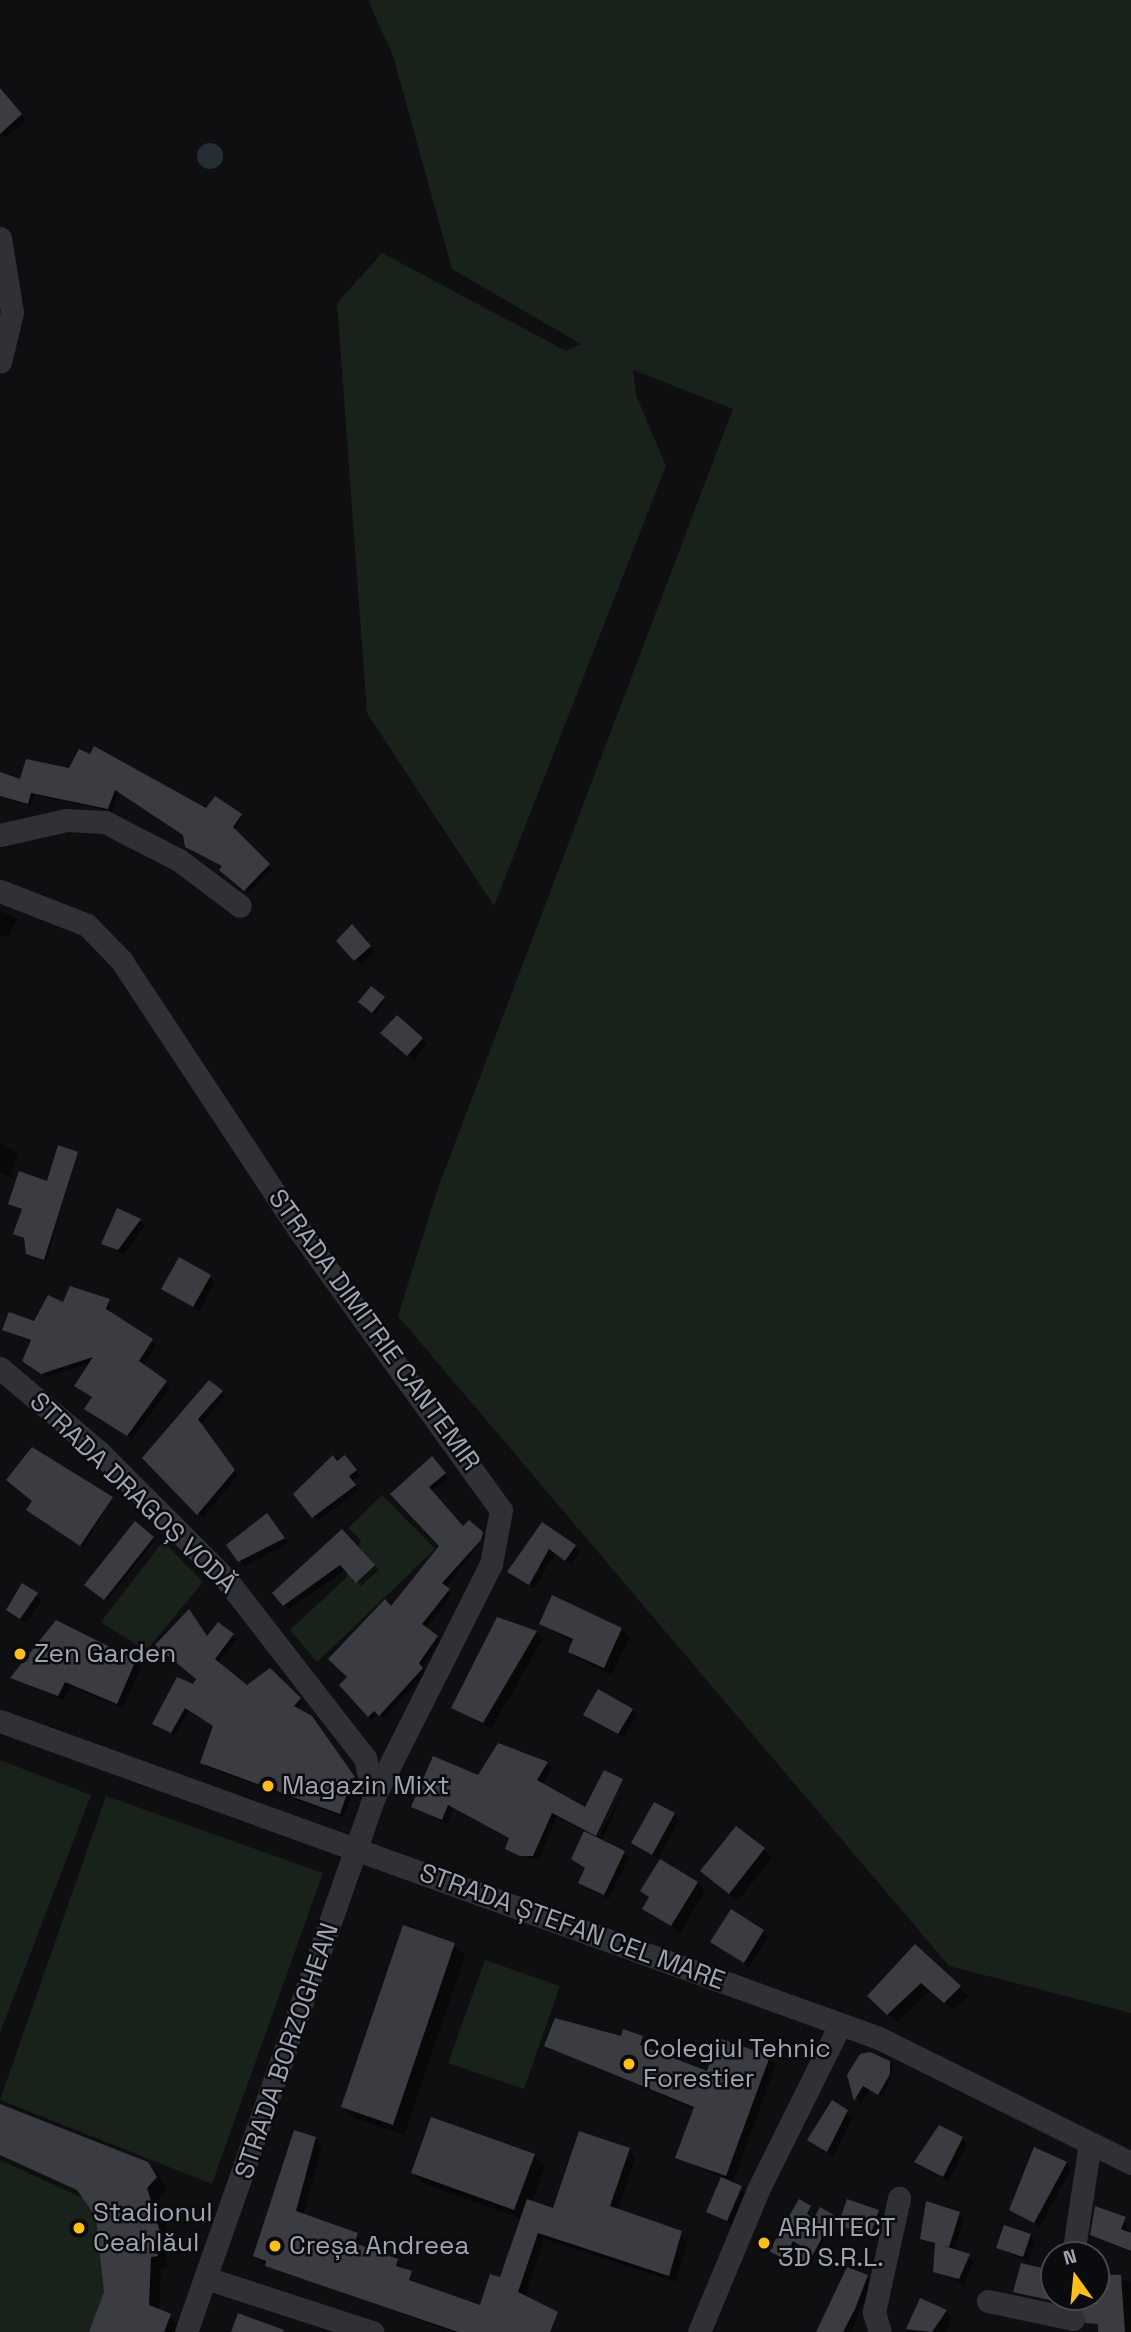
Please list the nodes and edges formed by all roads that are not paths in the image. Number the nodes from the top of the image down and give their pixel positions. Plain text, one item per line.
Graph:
1 (0, 238) edge
2 (0, 362) edge
3 (0, 835) edge
4 (0, 891) edge
5 (240, 906) dead end
6 (0, 1368) edge
7 (0, 1721) edge
8 (374, 1797) junction
9 (357, 1849) junction
10 (839, 2025) junction
11 (1090, 2143) junction
12 (1131, 2163) edge
13 (899, 2198) dead end
14 (1075, 2241) edge
15 (206, 2278) junction
16 (988, 2301) dead end
17 (1074, 2316) edge
18 (186, 2332) edge
19 (372, 2332) edge
20 (699, 2332) edge
21 (880, 2332) edge

1 - 2 street
3 - 5 street
4 - 8 street, STRADA DIMITRIE CANTEMIR
6 - 8 street, STRADA DRAGOȘ VODĂ
7 - 9 street, STRADA ȘTEFAN CEL MARE
8 - 9 street, STRADA DIMITRIE CANTEMIR
9 - 10 street, STRADA ȘTEFAN CEL MARE
9 - 15 street, STRADA BORZOGHEAN
10 - 11 street, STRADA ȘTEFAN CEL MARE
10 - 20 street
11 - 12 street, STRADA ȘTEFAN CEL MARE
11 - 14 street
13 - 21 street
15 - 18 street, STRADA BORZOGHEAN
15 - 19 street
16 - 17 street

